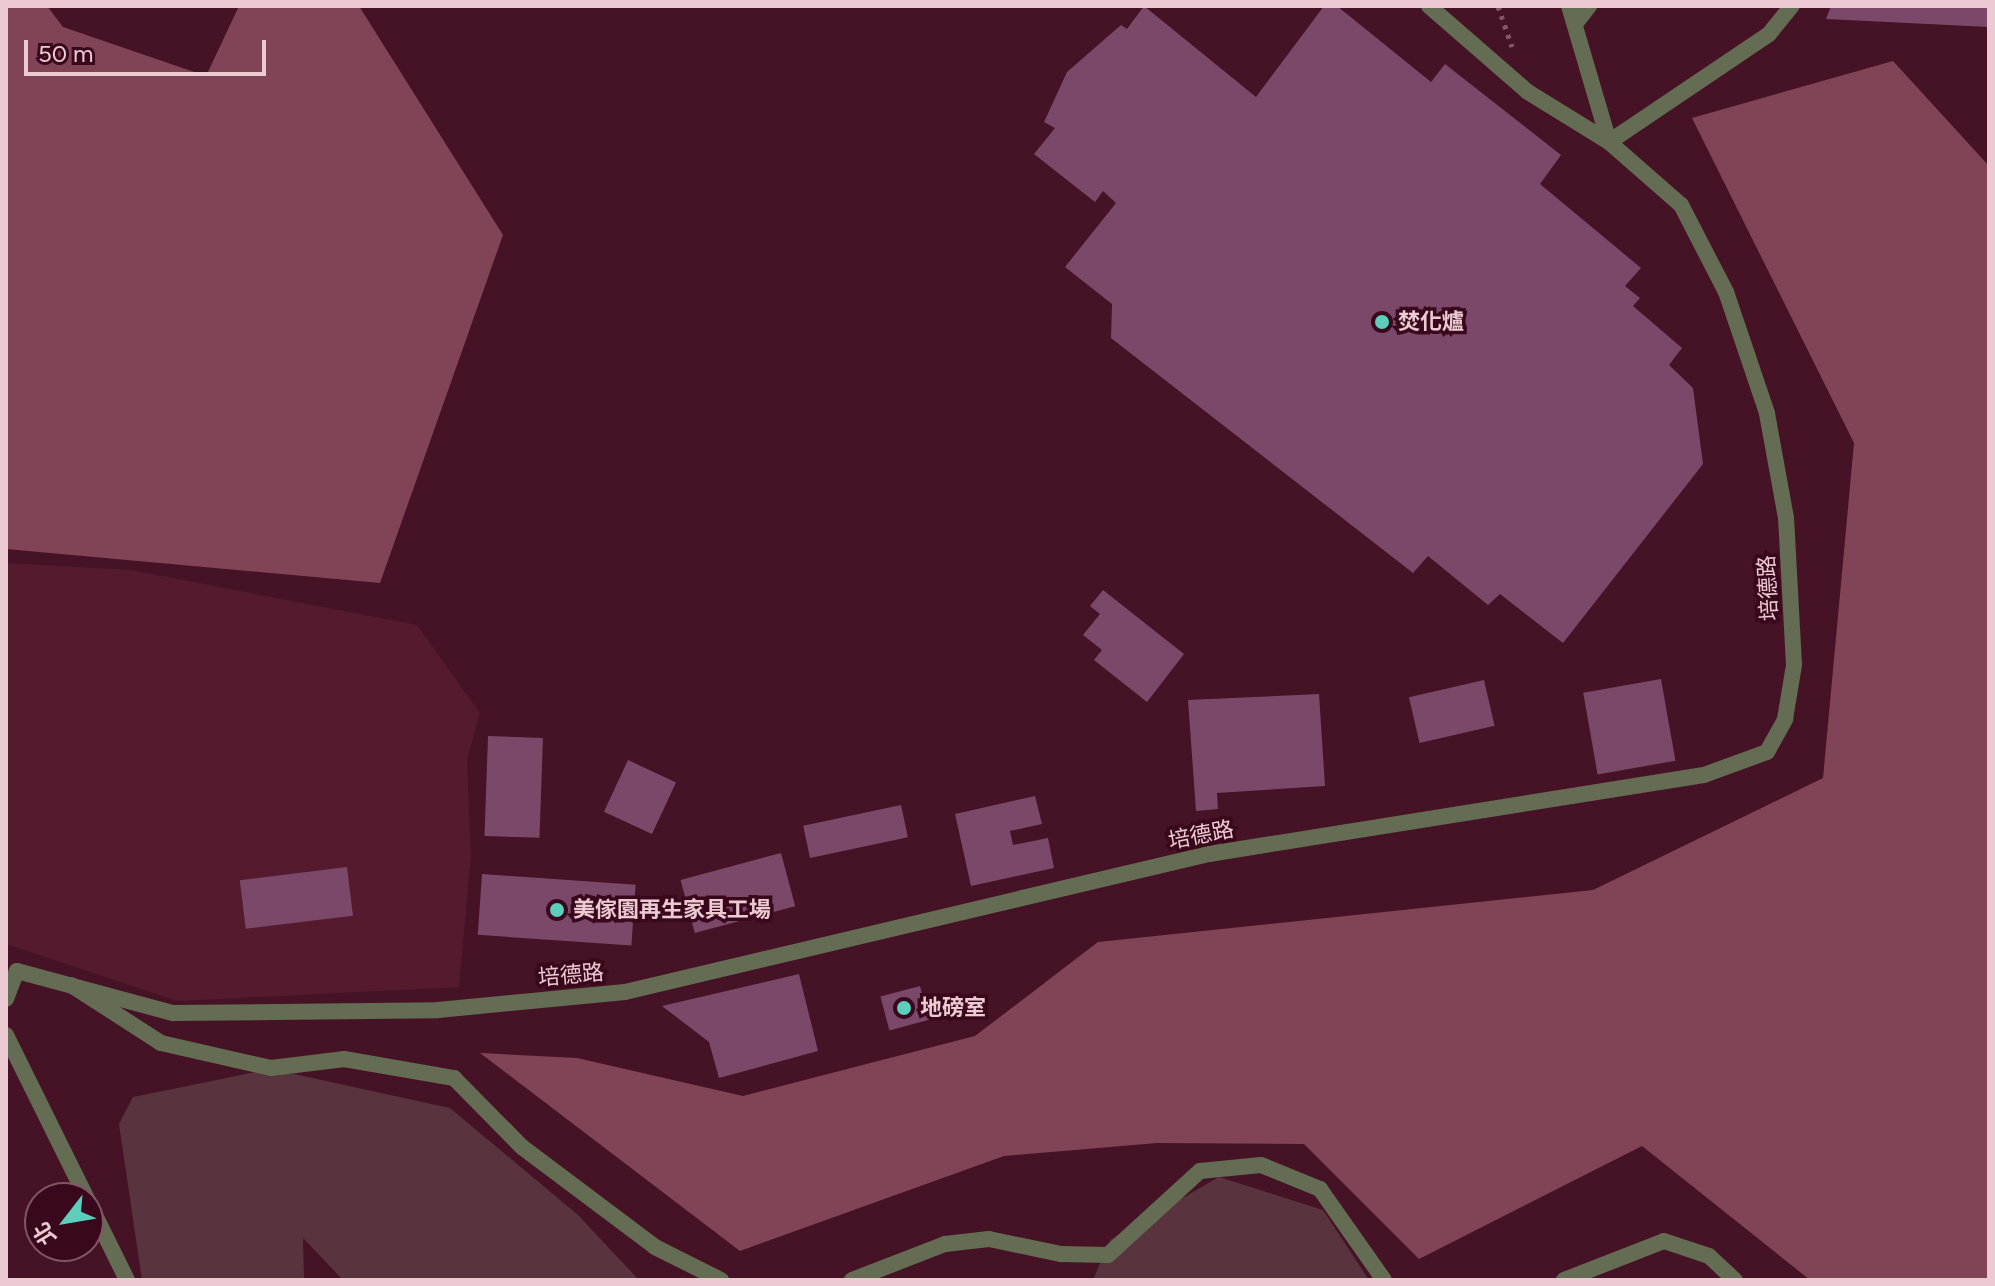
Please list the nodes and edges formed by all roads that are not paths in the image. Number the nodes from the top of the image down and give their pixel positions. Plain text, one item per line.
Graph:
1 (1429, 6) edge
2 (1569, 6) edge
3 (1589, 6) edge
4 (1792, 6) edge
5 (1575, 24) junction
6 (1609, 142) junction
7 (70, 984) junction
8 (6, 999) edge
9 (6, 1035) edge
10 (127, 1280) edge
11 (721, 1280) edge
12 (852, 1280) edge
13 (1384, 1280) edge
14 (1564, 1280) edge
15 (1735, 1280) edge

1 - 6 street, 培德路
2 - 5 street
3 - 5 street
4 - 6 street
5 - 6 street
6 - 7 street, 培德路
7 - 8 street, 培德路
7 - 11 street
9 - 10 street
12 - 13 street
14 - 15 street

